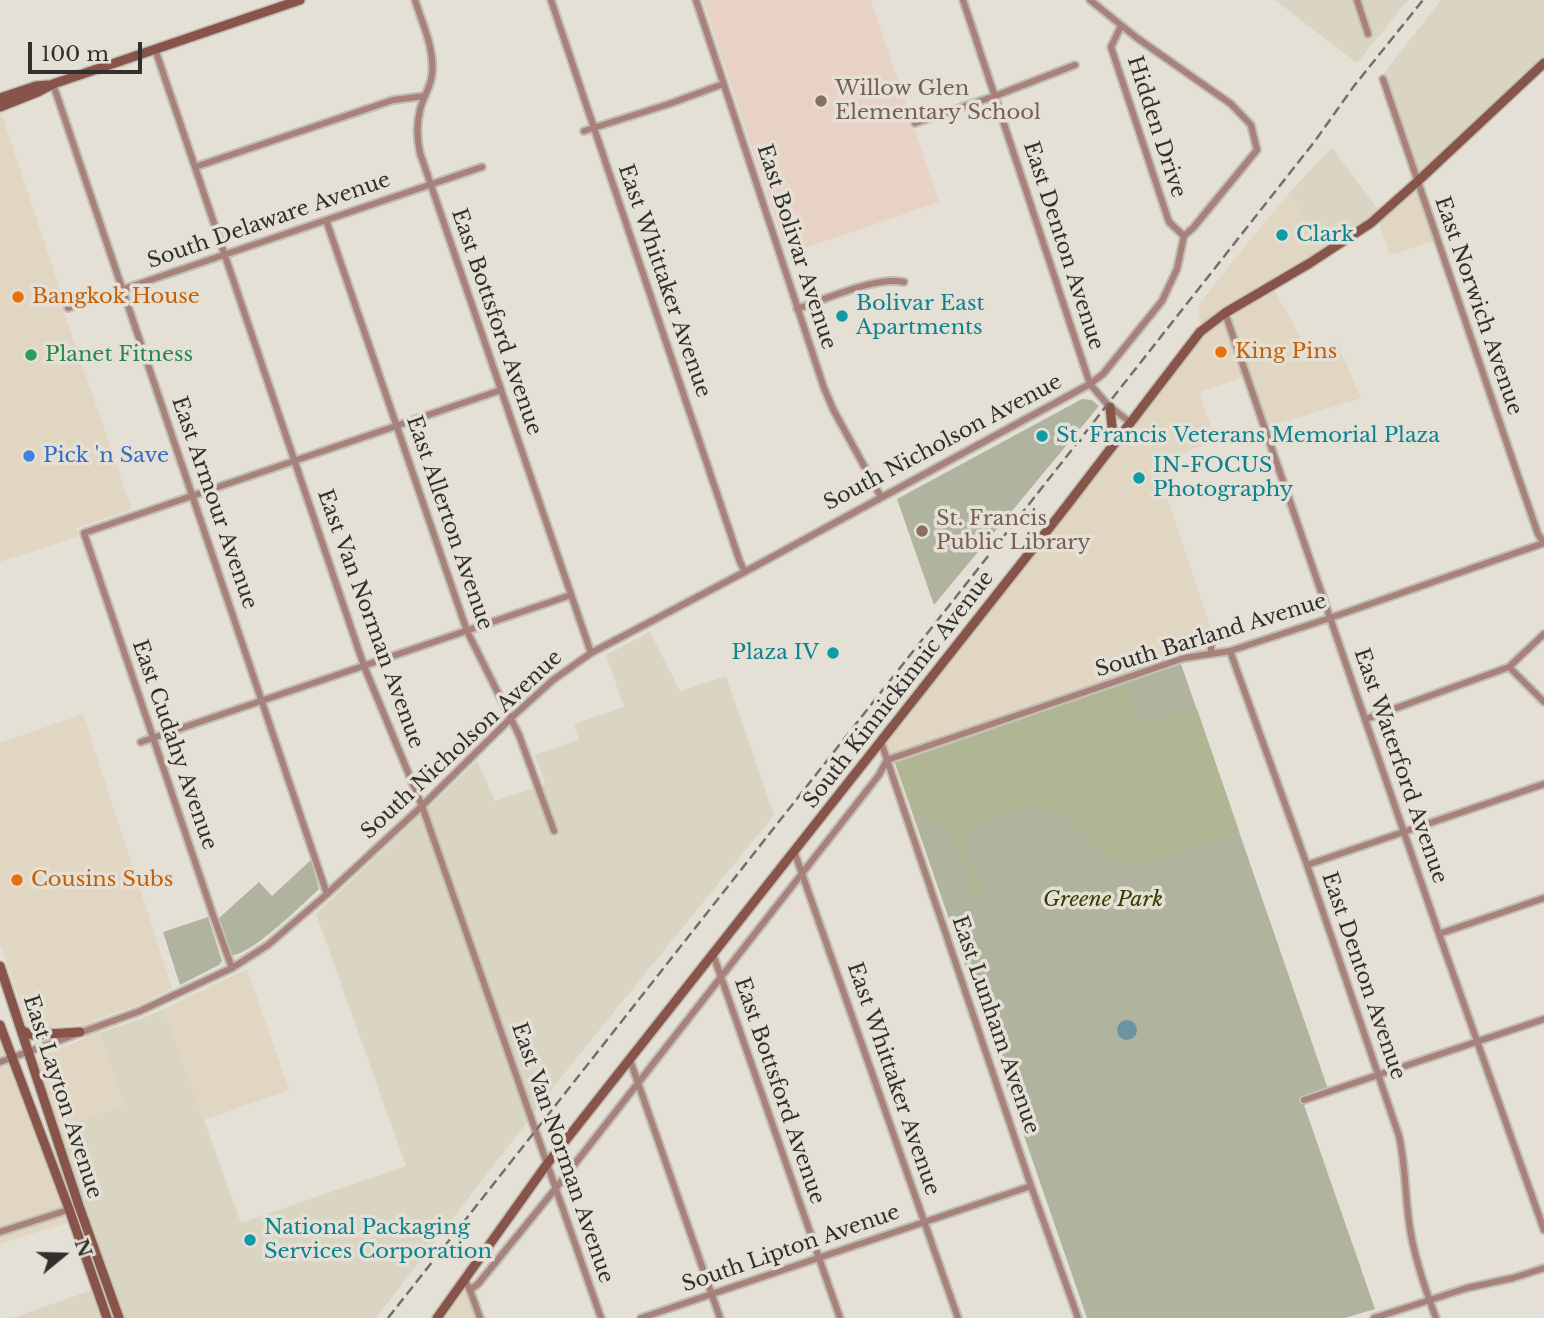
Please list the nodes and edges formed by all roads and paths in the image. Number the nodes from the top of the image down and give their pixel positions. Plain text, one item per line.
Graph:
1 (300, 0) edge
2 (415, 0) edge
3 (551, 0) edge
4 (696, 0) edge
5 (963, 0) edge
6 (1090, 0) edge
7 (1357, 0) edge
8 (1121, 26) junction
9 (1368, 34) dead end
10 (155, 50) junction
11 (1544, 63) edge
12 (1075, 65) dead end
13 (1383, 79) dead end
14 (53, 84) junction
15 (723, 84) junction
16 (425, 96) junction
17 (995, 96) junction
18 (0, 98) edge
19 (0, 107) edge
20 (915, 122) dead end
21 (594, 128) junction
22 (584, 131) dead end
23 (195, 167) junction
24 (482, 167) dead end
25 (1418, 181) junction
26 (431, 185) junction
27 (326, 220) junction
28 (1184, 236) junction
29 (225, 255) junction
30 (904, 282) dead end
31 (122, 290) junction
32 (68, 308) dead end
33 (797, 309) junction
34 (1225, 313) junction
35 (1090, 384) junction
36 (501, 390) junction
37 (1110, 407) junction
38 (1131, 423) junction
39 (397, 426) junction
40 (1112, 448) junction
41 (295, 461) junction
42 (192, 495) junction
43 (881, 497) junction
44 (1544, 543) edge
45 (745, 572) junction
46 (571, 595) junction
47 (1330, 618) junction
48 (467, 631) junction
49 (1544, 634) edge
50 (1211, 642) dead end
51 (1230, 651) junction
52 (591, 653) junction
53 (1211, 654) junction
54 (364, 666) junction
55 (1509, 667) junction
56 (262, 701) junction
57 (1544, 702) edge
58 (511, 718) junction
59 (1366, 719) junction
60 (153, 738) junction
61 (881, 741) junction
62 (141, 742) dead end
63 (887, 760) junction
64 (1544, 784) edge
65 (422, 806) junction
66 (554, 831) dead end
67 (1404, 832) junction
68 (794, 851) junction
69 (1307, 865) junction
70 (801, 873) junction
71 (327, 894) junction
72 (1544, 898) edge
73 (1439, 934) junction
74 (713, 954) junction
75 (0, 966) edge
76 (232, 968) junction
77 (720, 977) junction
78 (1544, 1019) edge
79 (0, 1025) edge
80 (21, 1030) junction
81 (79, 1032) junction
82 (1477, 1041) junction
83 (29, 1051) junction
84 (12, 1058) junction
85 (631, 1060) junction
86 (0, 1062) edge
87 (1378, 1074) junction
88 (638, 1082) junction
89 (1304, 1100) dead end
90 (547, 1164) junction
91 (1031, 1186) junction
92 (556, 1188) junction
93 (74, 1208) junction
94 (925, 1223) junction
95 (1544, 1230) edge
96 (0, 1232) edge
97 (818, 1258) junction
98 (1544, 1268) edge
99 (464, 1279) junction
100 (470, 1290) junction
101 (712, 1294) junction
102 (1430, 1301) junction
103 (107, 1318) edge
104 (119, 1318) edge
105 (437, 1318) edge
106 (480, 1318) edge
107 (601, 1318) edge
108 (641, 1318) edge
109 (720, 1318) edge
110 (840, 1318) edge
111 (958, 1318) edge
112 (1078, 1318) edge
113 (1374, 1318) edge
114 (1436, 1318) edge

1 - 10 street
2 - 16 street, East Bottsford Avenue
3 - 21 street, East Whittaker Avenue
4 - 15 street, East Bolivar Avenue
5 - 17 street, East Denton Avenue
6 - 8 street, Hidden Drive
7 - 9 street
8 - 28 street, Hidden Drive
8 - 28 street, Hidden Drive
10 - 14 street
10 - 23 street, East Van Norman Avenue
11 - 25 street, South Kinnickinnic Avenue
12 - 17 street
13 - 25 street, East Norwich Avenue
14 - 18 street
14 - 19 street
14 - 31 street, East Armour Avenue
15 - 21 street
15 - 33 street, East Bolivar Avenue
16 - 23 street
16 - 26 street, East Bottsford Avenue
17 - 20 street
17 - 35 street, East Denton Avenue
21 - 22 street
21 - 45 street, East Whittaker Avenue
23 - 29 street, East Van Norman Avenue
24 - 26 street, South Delaware Avenue
25 - 34 street, South Kinnickinnic Avenue
25 - 44 street, East Norwich Avenue
26 - 27 street, South Delaware Avenue
26 - 36 street, East Bottsford Avenue
27 - 29 street, South Delaware Avenue
27 - 39 street, East Allerton Avenue
28 - 35 street
29 - 31 street, South Delaware Avenue
29 - 41 street, East Van Norman Avenue
30 - 33 street
31 - 32 street, South Delaware Avenue
31 - 42 street, East Armour Avenue
33 - 43 street, East Bolivar Avenue
34 - 38 street, South Kinnickinnic Avenue
34 - 47 street, East Waterford Avenue
35 - 37 street, South Nicholson Avenue
35 - 43 street, South Nicholson Avenue
36 - 39 street
36 - 46 street, East Bottsford Avenue
37 - 38 street, South Nicholson Avenue
37 - 40 street
38 - 40 street, South Kinnickinnic Avenue
39 - 41 street
39 - 48 street, East Allerton Avenue
40 - 61 street, South Kinnickinnic Avenue
41 - 42 street
41 - 54 street, East Van Norman Avenue
42 - 56 street, East Armour Avenue
42 - 60 street, East Cudahy Avenue
43 - 45 street, South Nicholson Avenue
44 - 47 street, South Barland Avenue
45 - 52 street, South Nicholson Avenue
46 - 48 street
46 - 52 street, East Bottsford Avenue
47 - 51 street, South Barland Avenue
47 - 59 street, East Waterford Avenue
48 - 54 street
48 - 58 street, East Allerton Avenue
49 - 55 street
50 - 53 street
51 - 53 street, South Barland Avenue
51 - 69 street, East Denton Avenue
52 - 58 street, South Nicholson Avenue
53 - 63 street, South Barland Avenue
54 - 56 street
54 - 65 street, East Van Norman Avenue
55 - 57 street
55 - 59 street
56 - 60 street
56 - 71 street, East Armour Avenue
58 - 65 street, South Nicholson Avenue
58 - 66 street, East Allerton Avenue
59 - 67 street, East Waterford Avenue
60 - 62 street
60 - 76 street, East Cudahy Avenue
61 - 63 street, East Lunham Avenue
61 - 68 street, South Kinnickinnic Avenue
63 - 70 street, South Kinnickinnic Avenue
63 - 91 street, East Lunham Avenue
64 - 67 street
65 - 71 street, South Nicholson Avenue
65 - 90 street, East Van Norman Avenue
67 - 69 street
67 - 73 street, East Waterford Avenue
68 - 70 street, East Whittaker Avenue
68 - 74 street, South Kinnickinnic Avenue
69 - 87 street, East Denton Avenue
70 - 77 street, South Kinnickinnic Avenue
70 - 94 street, East Whittaker Avenue
71 - 76 street, South Nicholson Avenue
72 - 73 street
73 - 82 street, East Waterford Avenue
74 - 77 street, East Bottsford Avenue
74 - 85 street, South Kinnickinnic Avenue
75 - 80 street, East Layton Avenue
76 - 81 street, South Nicholson Avenue
77 - 88 street, South Kinnickinnic Avenue
77 - 97 street, East Bottsford Avenue
78 - 82 street
79 - 84 street, East Layton Avenue
80 - 81 street
80 - 83 street, East Layton Avenue
81 - 83 street, South Nicholson Avenue
82 - 87 street
82 - 95 street, East Waterford Avenue
83 - 84 street, South Nicholson Avenue
83 - 93 street, East Layton Avenue
84 - 86 street, South Nicholson Avenue
84 - 93 street, East Layton Avenue
85 - 88 street
85 - 90 street, South Kinnickinnic Avenue
87 - 89 street
87 - 102 street, East Denton Avenue
88 - 92 street, South Kinnickinnic Avenue
88 - 101 street
90 - 92 street, East Van Norman Avenue
90 - 99 street, South Kinnickinnic Avenue
91 - 94 street, South Lipton Avenue
91 - 112 street, East Lunham Avenue
92 - 100 street, South Kinnickinnic Avenue
92 - 107 street, East Van Norman Avenue
93 - 96 street
93 - 103 street, East Layton Avenue
93 - 104 street, East Layton Avenue
94 - 97 street, South Lipton Avenue
94 - 111 street, East Whittaker Avenue
97 - 101 street, South Lipton Avenue
97 - 110 street, East Bottsford Avenue
98 - 102 street
99 - 100 street
99 - 105 street, South Kinnickinnic Avenue
100 - 106 street
101 - 108 street, South Lipton Avenue
101 - 109 street
102 - 113 street
102 - 114 street, East Denton Avenue

